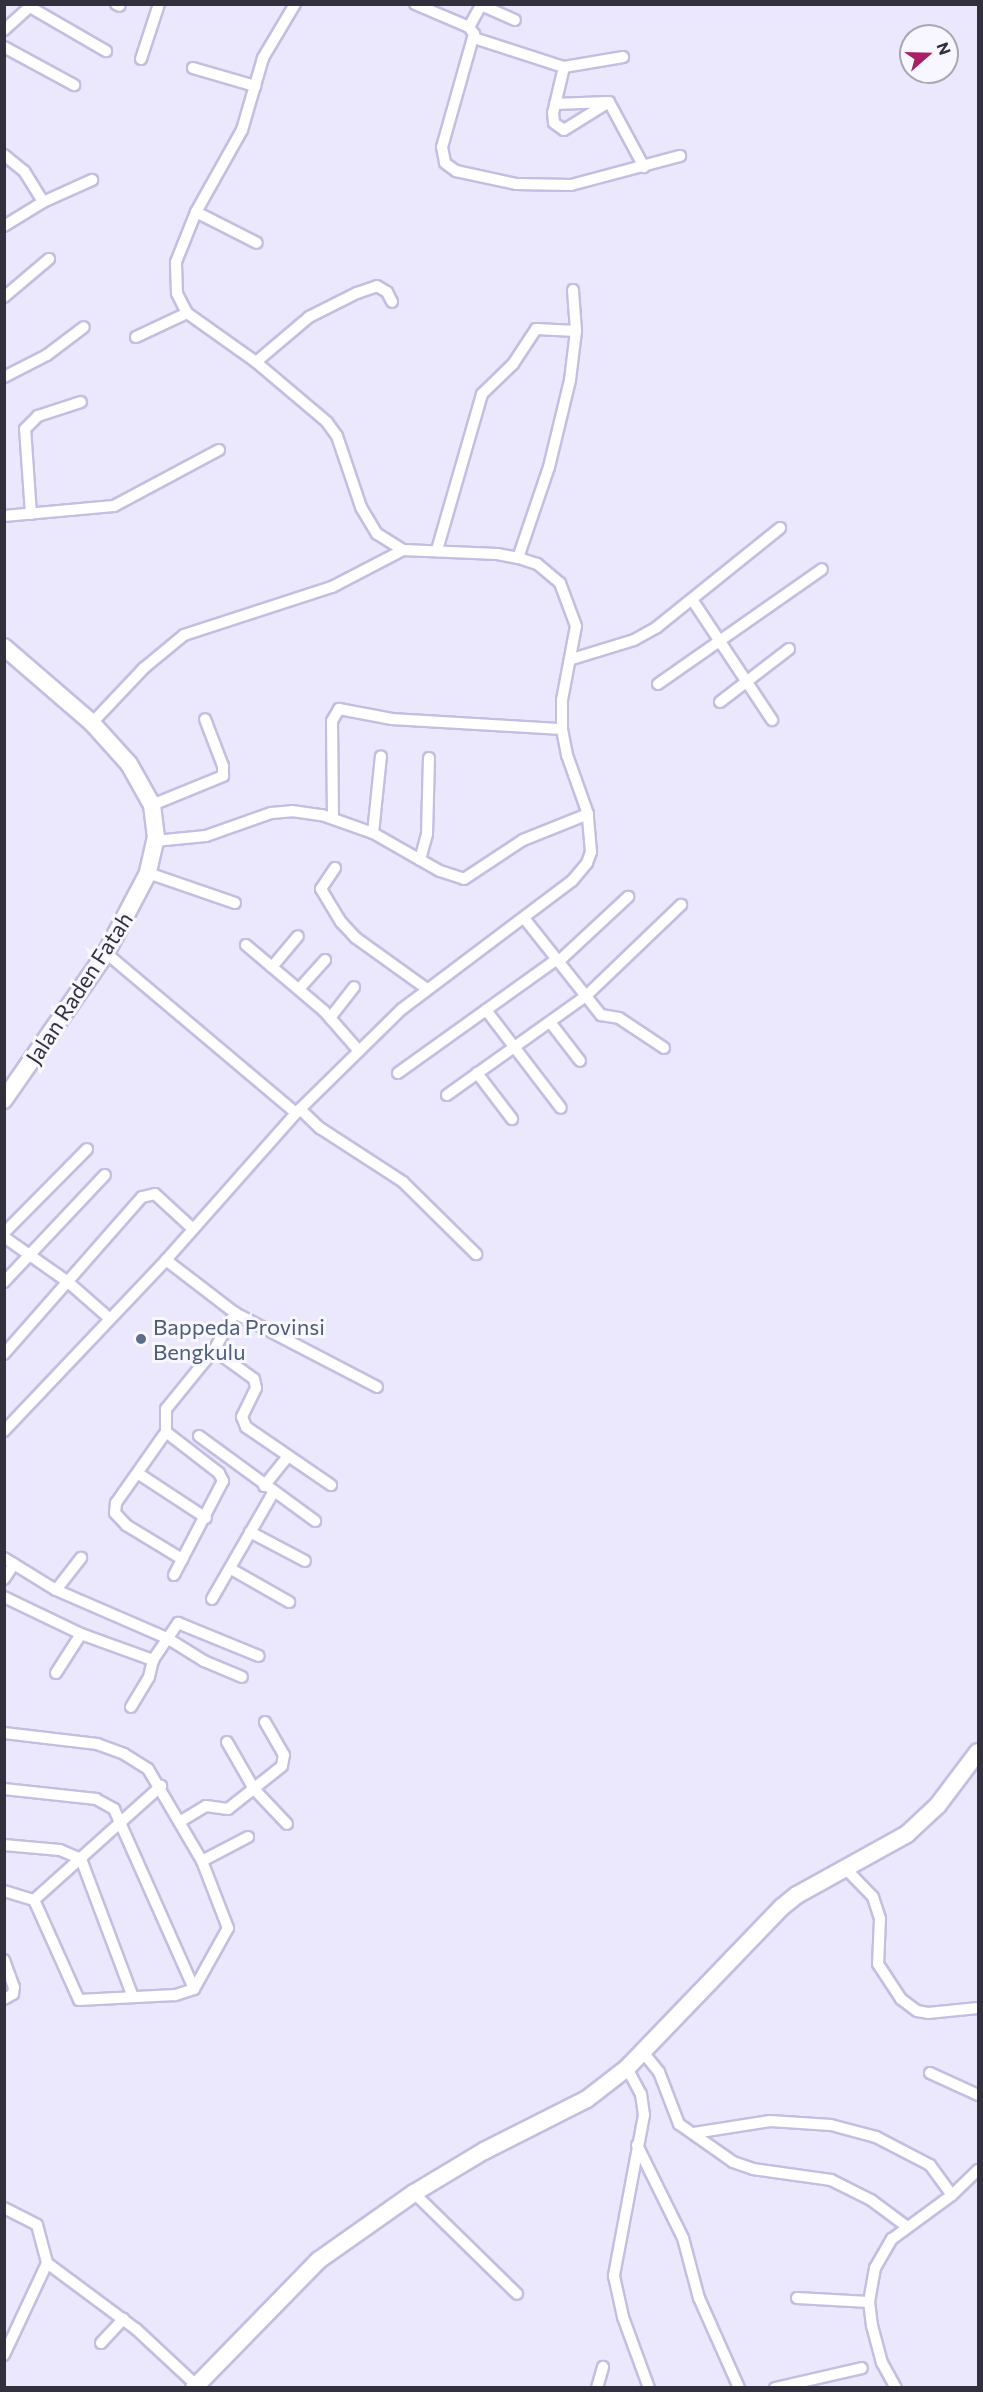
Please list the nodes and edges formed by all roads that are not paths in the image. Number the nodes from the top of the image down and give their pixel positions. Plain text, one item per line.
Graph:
1 (159, 4) edge
2 (295, 4) edge
3 (415, 4) edge
4 (481, 5) edge
5 (32, 6) edge
6 (515, 20) dead end
7 (4, 30) edge
8 (472, 32) junction
9 (4, 47) edge
10 (106, 51) dead end
11 (623, 57) dead end
12 (141, 59) dead end
13 (564, 67) junction
14 (193, 68) dead end
15 (74, 85) dead end
16 (255, 86) junction
17 (609, 102) junction
18 (555, 104) junction
19 (4, 155) edge
20 (680, 156) dead end
21 (644, 167) junction
22 (92, 180) dead end
23 (43, 202) junction
24 (195, 212) junction
25 (4, 226) edge
26 (256, 243) dead end
27 (49, 259) dead end
28 (573, 290) dead end
29 (4, 297) edge
30 (392, 302) dead end
31 (187, 313) junction
32 (84, 327) dead end
33 (576, 331) junction
34 (136, 337) dead end
35 (256, 362) junction
36 (4, 377) edge
37 (81, 402) dead end
38 (219, 450) dead end
39 (31, 514) junction
40 (4, 516) edge
41 (780, 528) dead end
42 (403, 550) junction
43 (437, 550) junction
44 (518, 558) junction
45 (822, 569) dead end
46 (693, 601) junction
47 (720, 642) junction
48 (4, 647) edge
49 (789, 649) dead end
50 (572, 659) junction
51 (747, 683) junction
52 (658, 684) dead end
53 (720, 702) dead end
54 (205, 719) dead end
55 (772, 720) dead end
56 (92, 723) junction
57 (562, 729) junction
58 (381, 756) dead end
59 (429, 758) dead end
60 (152, 805) junction
61 (588, 814) junction
62 (333, 817) junction
63 (374, 832) junction
64 (155, 842) junction
65 (420, 860) junction
66 (335, 868) dead end
67 (148, 873) junction
68 (628, 897) dead end
69 (235, 903) dead end
70 (681, 905) dead end
71 (524, 918) junction
72 (298, 936) dead end
73 (246, 945) dead end
74 (106, 953) junction
75 (325, 960) dead end
76 (558, 960) junction
77 (272, 967) junction
78 (354, 987) dead end
79 (299, 989) junction
80 (427, 989) junction
81 (586, 996) junction
82 (486, 1010) junction
83 (330, 1018) junction
84 (550, 1022) junction
85 (514, 1047) junction
86 (664, 1048) dead end
87 (358, 1051) junction
88 (580, 1061) dead end
89 (398, 1073) dead end
90 (477, 1073) junction
91 (447, 1095) dead end
92 (4, 1100) edge
93 (561, 1108) dead end
94 (298, 1111) junction
95 (512, 1119) dead end
96 (87, 1149) dead end
97 (105, 1175) dead end
98 (193, 1229) junction
99 (4, 1235) edge
100 (476, 1254) dead end
101 (28, 1255) junction
102 (166, 1260) junction
103 (4, 1282) edge
104 (68, 1282) junction
105 (235, 1313) junction
106 (108, 1317) junction
107 (214, 1350) junction
108 (4, 1354) edge
109 (377, 1387) dead end
110 (6, 1427) edge
111 (165, 1432) junction
112 (199, 1436) dead end
113 (288, 1456) junction
114 (139, 1474) junction
115 (332, 1485) dead end
116 (269, 1489) junction
117 (206, 1518) junction
118 (315, 1521) dead end
119 (250, 1532) junction
120 (81, 1558) dead end
121 (182, 1559) junction
122 (9, 1561) edge
123 (305, 1561) dead end
124 (231, 1569) junction
125 (174, 1575) dead end
126 (4, 1580) edge
127 (56, 1590) junction
128 (4, 1597) edge
129 (212, 1599) dead end
130 (289, 1602) dead end
131 (81, 1634) junction
132 (167, 1638) junction
133 (259, 1656) dead end
134 (153, 1660) junction
135 (56, 1673) dead end
136 (242, 1677) dead end
137 (131, 1707) dead end
138 (265, 1722) dead end
139 (4, 1733) edge
140 (226, 1742) dead end
141 (978, 1752) edge
142 (161, 1786) junction
143 (4, 1789) edge
144 (254, 1789) junction
145 (122, 1821) junction
146 (181, 1821) junction
147 (287, 1824) dead end
148 (248, 1836) dead end
149 (4, 1845) edge
150 (81, 1859) junction
151 (202, 1861) junction
152 (848, 1870) junction
153 (4, 1891) edge
154 (34, 1900) junction
155 (4, 1960) edge
156 (194, 1989) junction
157 (133, 1997) junction
158 (4, 1999) edge
159 (978, 2008) edge
160 (642, 2052) junction
161 (627, 2068) junction
162 (930, 2073) dead end
163 (978, 2095) edge
164 (694, 2133) junction
165 (637, 2145) junction
166 (978, 2170) edge
167 (414, 2193) junction
168 (952, 2195) junction
169 (4, 2208) edge
170 (906, 2226) junction
171 (46, 2264) junction
172 (517, 2294) dead end
173 (797, 2298) dead end
174 (870, 2302) junction
175 (123, 2319) junction
176 (101, 2343) dead end
177 (4, 2355) edge
178 (603, 2367) dead end
179 (861, 2368) dead end
180 (195, 2386) edge
181 (597, 2388) edge
182 (649, 2388) edge
183 (739, 2388) edge
184 (775, 2388) edge
185 (896, 2388) edge

1 - 12 street
2 - 16 street
3 - 8 street
4 - 6 street
4 - 8 street
5 - 7 street
5 - 10 street
8 - 13 street
8 - 21 street
9 - 15 street
11 - 13 street
13 - 18 street
14 - 16 street
16 - 24 street
17 - 18 street
17 - 18 street
17 - 21 street
19 - 23 street
20 - 21 street
22 - 23 street
23 - 25 street
24 - 26 street
24 - 31 street
27 - 29 street
28 - 33 street
30 - 35 street
31 - 34 street
31 - 35 street
32 - 36 street
33 - 43 street
33 - 44 street
35 - 42 street
37 - 39 street
38 - 39 street
39 - 40 street
41 - 46 street
42 - 43 street
42 - 56 street
43 - 44 street
44 - 50 street
45 - 47 street
46 - 47 street
46 - 50 street
47 - 51 street
47 - 52 street
48 - 56 highway, Jalan Raden Fatah
49 - 51 street
50 - 57 street
51 - 53 street
51 - 55 street
54 - 60 street
56 - 60 highway, Jalan Raden Fatah
57 - 61 street
57 - 62 street
58 - 63 street
59 - 65 street
60 - 64 highway, Jalan Raden Fatah
61 - 65 street
61 - 71 street
62 - 63 street
62 - 64 street
63 - 65 street
64 - 67 highway, Jalan Raden Fatah
66 - 80 street
67 - 69 street
67 - 74 highway, Jalan Raden Fatah
68 - 76 street
70 - 81 street
71 - 76 street
71 - 80 street
72 - 77 street
73 - 77 street
74 - 92 highway, Jalan Raden Fatah
74 - 94 street
75 - 79 street
76 - 81 street
76 - 82 street
77 - 79 street
78 - 83 street
79 - 83 street
80 - 87 street
81 - 84 street
81 - 86 street
82 - 85 street
82 - 89 street
83 - 87 street
84 - 85 street
84 - 88 street
85 - 90 street
85 - 93 street
87 - 94 street
90 - 91 street
90 - 95 street
94 - 98 street
94 - 100 street
96 - 99 street
97 - 101 street
98 - 102 street
98 - 104 street
99 - 101 street
101 - 103 street
101 - 104 street
102 - 105 street
102 - 106 street
104 - 106 street
104 - 108 street
105 - 107 street
105 - 109 street
106 - 110 street
107 - 111 street
107 - 113 street
111 - 114 street
111 - 117 street
112 - 116 street
113 - 115 street
113 - 116 street
114 - 117 street
114 - 121 street
116 - 118 street
116 - 119 street
117 - 121 street
119 - 123 street
119 - 124 street
120 - 127 street
121 - 125 street
122 - 126 street
122 - 127 street
124 - 129 street
124 - 130 street
127 - 132 street
128 - 131 street
131 - 134 street
131 - 135 street
132 - 133 street
132 - 134 street
132 - 136 street
134 - 137 street
138 - 144 street
139 - 142 street
140 - 144 street
141 - 152 highway
142 - 145 street
142 - 146 street
143 - 145 street
144 - 146 street
144 - 147 street
145 - 150 street
145 - 156 street
146 - 151 street
148 - 151 street
149 - 150 street
150 - 154 street
150 - 157 street
151 - 156 street
152 - 159 street
152 - 160 highway
153 - 154 street
154 - 157 street
155 - 158 street
156 - 157 street
160 - 161 highway
160 - 164 street
161 - 165 street
161 - 167 highway
162 - 163 street
164 - 168 street
164 - 170 street
165 - 182 street
165 - 183 street
166 - 168 street
167 - 172 street
167 - 180 highway
168 - 170 street
169 - 171 street
170 - 174 street
171 - 175 street
171 - 177 street
173 - 174 street
174 - 185 street
175 - 176 street
175 - 180 street
178 - 181 street
179 - 184 street

